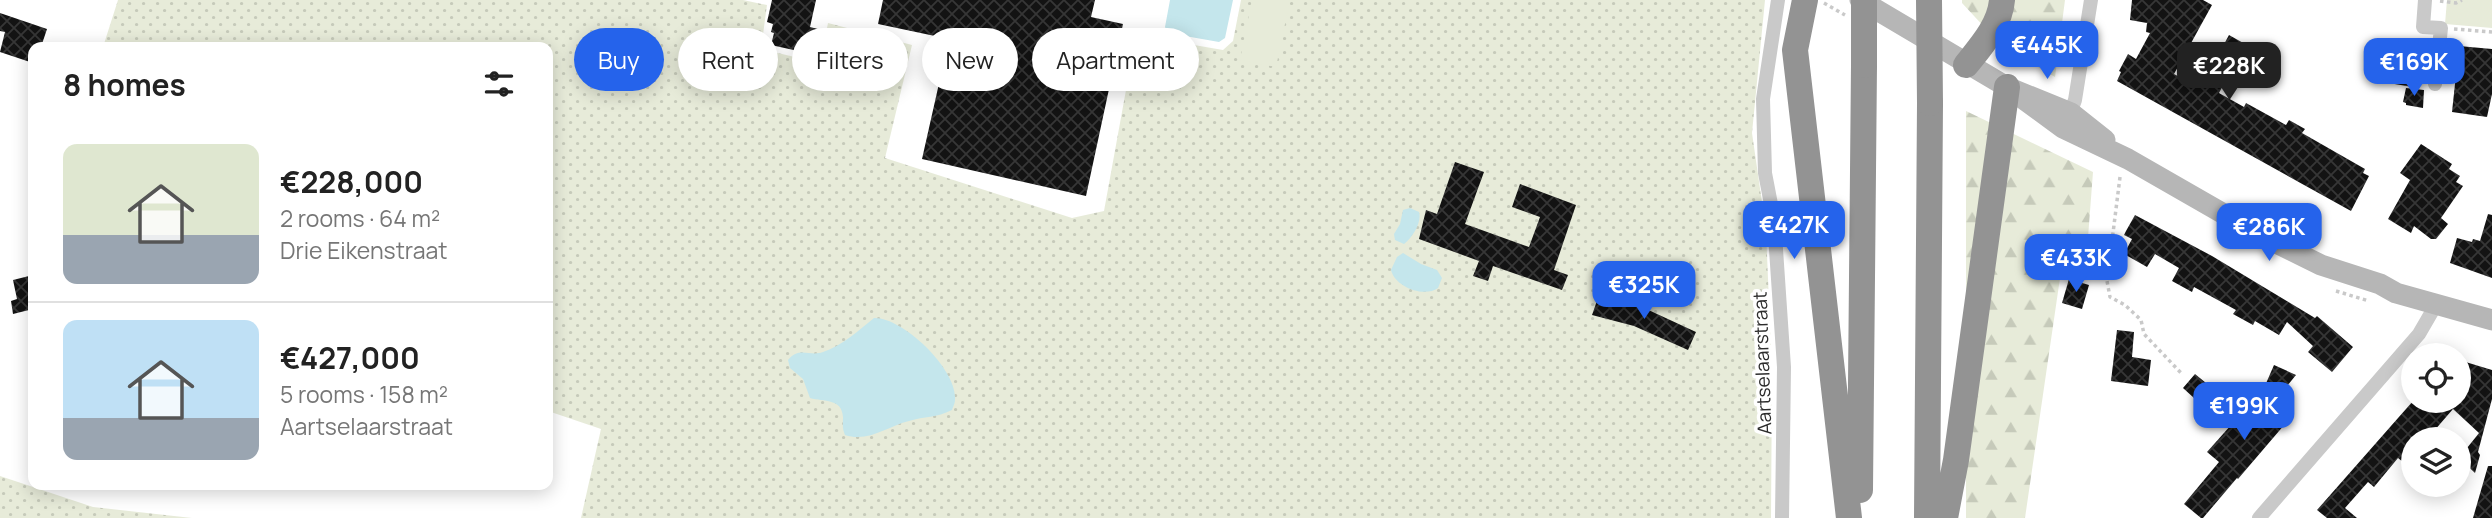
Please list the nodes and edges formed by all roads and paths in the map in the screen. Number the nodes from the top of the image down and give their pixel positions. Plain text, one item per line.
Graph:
1 (1778, 0) edge
2 (1805, 0) edge
3 (1840, 0) edge
4 (1929, 0) edge
5 (2002, 0) edge
6 (2091, 0) edge
7 (2462, 0) edge
8 (1862, 1) edge
9 (2432, 1) edge
10 (2441, 28) junction
11 (2492, 32) edge
12 (1966, 65) junction
13 (2435, 84) dead end
14 (2007, 87) junction
15 (2067, 121) junction
16 (2124, 168) junction
17 (2437, 303) junction
18 (2492, 320) edge
19 (2182, 374) dead end
20 (1782, 518) edge
21 (1849, 518) edge
22 (1860, 518) edge
23 (1927, 518) edge
24 (1945, 518) edge
25 (2259, 518) edge

1 - 20 street, Aartselaarstraat
2 - 21 highway
3 - 8 street
4 - 23 highway, bridge
5 - 12 highway
6 - 15 street
7 - 9 path
8 - 12 street
8 - 22 highway, bridge
9 - 10 street
10 - 11 path
10 - 13 street
12 - 14 street
14 - 15 street
14 - 24 highway
15 - 16 street
16 - 17 street
16 - 19 path
17 - 18 street
17 - 25 street

